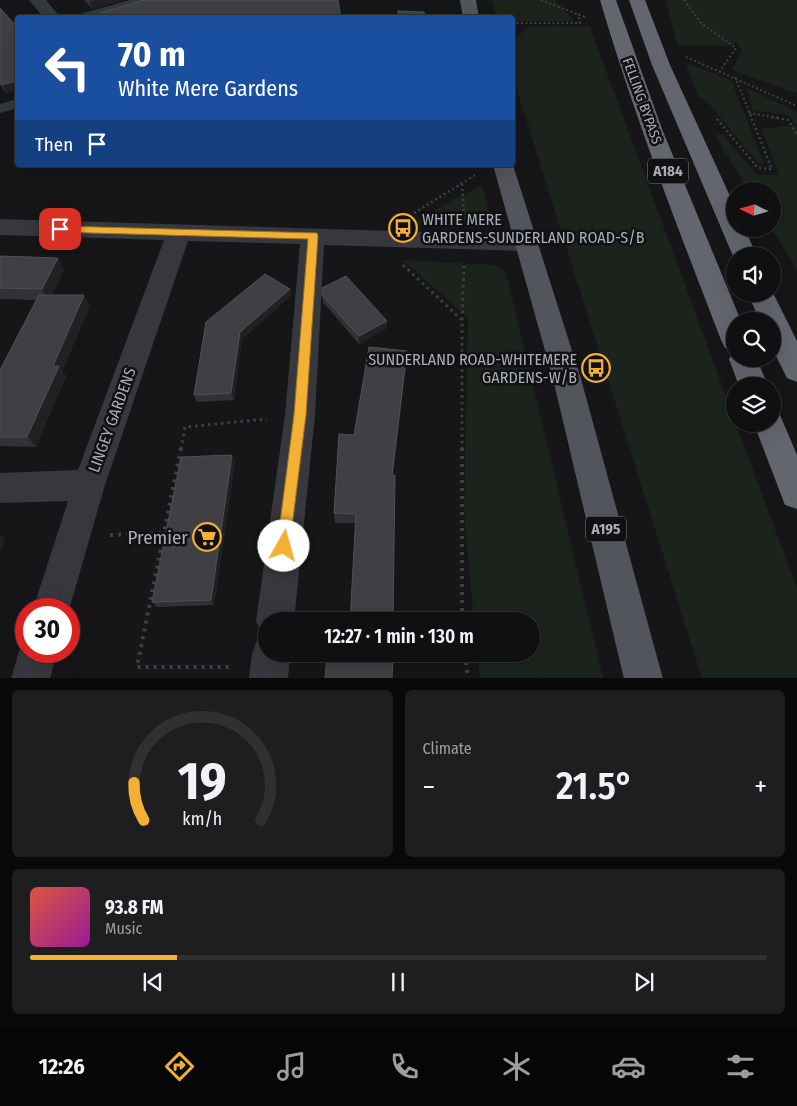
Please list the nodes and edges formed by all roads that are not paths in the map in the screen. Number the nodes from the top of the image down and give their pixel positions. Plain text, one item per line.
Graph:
1 (37, 0) edge
2 (147, 0) edge
3 (468, 0) edge
4 (608, 0) edge
5 (637, 0) edge
6 (50, 15) edge
7 (96, 15) edge
8 (470, 15) edge
9 (15, 104) edge
10 (0, 109) edge
11 (494, 167) edge
12 (0, 227) edge
13 (179, 233) junction
14 (313, 236) junction
15 (528, 243) junction
16 (741, 247) edge
17 (766, 302) edge
18 (767, 302) edge
19 (726, 318) edge
20 (797, 348) edge
21 (797, 370) edge
22 (772, 432) edge
23 (89, 485) junction
24 (0, 488) edge
25 (797, 494) edge
26 (54, 598) edge
27 (276, 612) edge
28 (34, 663) edge
29 (30, 678) edge
30 (644, 678) edge

1 - 6 street
2 - 7 street
3 - 8 main road
4 - 19 highway, FELLING BYPASS / A184
5 - 16 highway, FELLING BYPASS / A184
9 - 10 lane
11 - 15 main road, A195
12 - 13 street
13 - 14 street
13 - 23 street, LINGEY GARDENS
14 - 15 street
14 - 27 street
15 - 30 main road, A195
17 - 21 highway
18 - 20 highway
22 - 25 highway
23 - 24 street
23 - 26 street, LINGEY GARDENS
28 - 29 street

